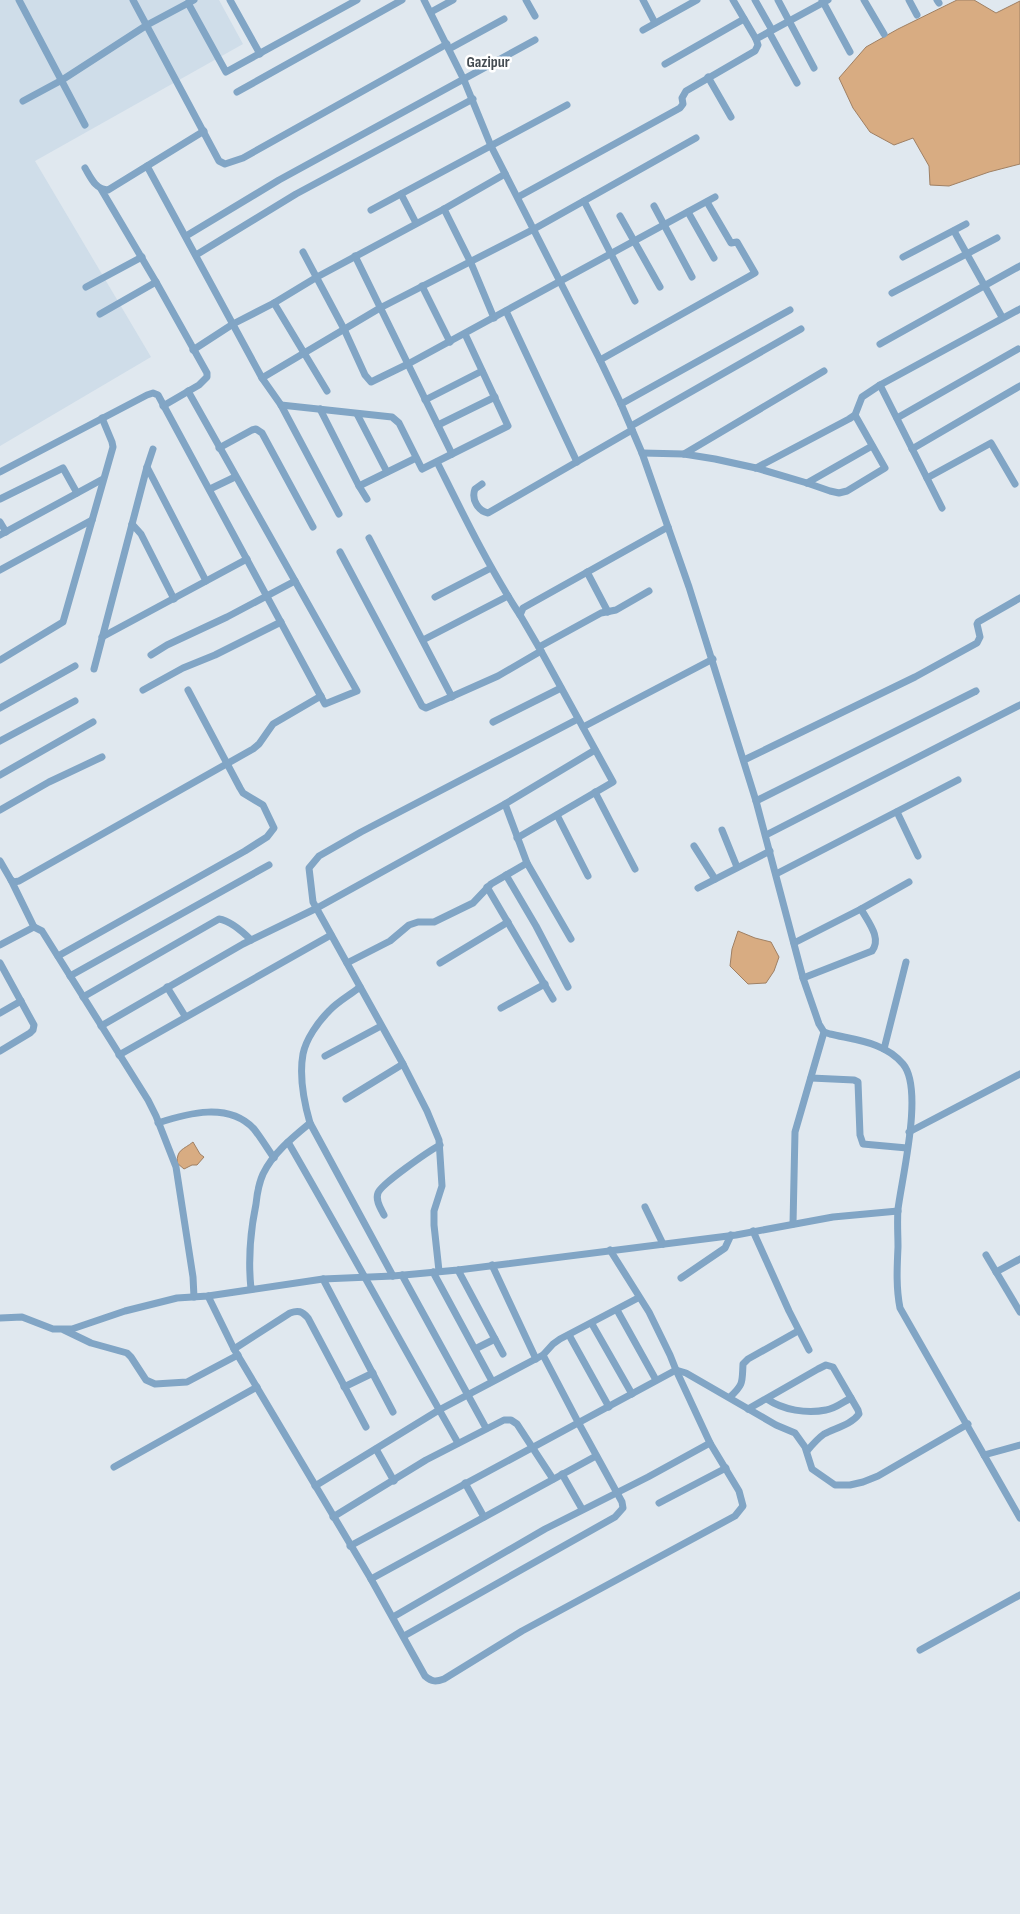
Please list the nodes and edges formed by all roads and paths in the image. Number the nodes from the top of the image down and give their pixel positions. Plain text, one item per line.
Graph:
1 (19, 0) edge
2 (133, 0) edge
3 (230, 0) edge
4 (357, 0) edge
5 (402, 0) edge
6 (424, 0) edge
7 (453, 0) edge
8 (526, 0) edge
9 (643, 0) edge
10 (697, 0) edge
11 (733, 0) edge
12 (755, 0) edge
13 (778, 0) edge
14 (864, 0) edge
15 (909, 0) edge
16 (824, 1) edge
17 (191, 2) edge
18 (431, 12) junction
19 (917, 14) dead end
20 (535, 16) dead end
21 (504, 19) dead end
22 (744, 19) junction
23 (789, 21) junction
24 (655, 23) junction
25 (147, 25) junction
26 (643, 30) dead end
27 (770, 31) junction
28 (884, 34) dead end
29 (756, 39) junction
30 (535, 40) dead end
31 (448, 46) junction
32 (850, 52) dead end
33 (260, 54) junction
34 (666, 64) dead end
35 (814, 68) dead end
36 (708, 77) junction
37 (62, 80) junction
38 (464, 80) junction
39 (797, 83) dead end
40 (237, 92) dead end
41 (473, 100) junction
42 (23, 101) dead end
43 (567, 105) dead end
44 (731, 118) dead end
45 (86, 125) dead end
46 (204, 132) junction
47 (696, 138) dead end
48 (491, 146) junction
49 (147, 166) junction
50 (85, 168) dead end
51 (505, 174) junction
52 (101, 189) junction
53 (401, 194) junction
54 (716, 197) dead end
55 (518, 198) junction
56 (584, 201) junction
57 (707, 202) junction
58 (654, 206) dead end
59 (444, 209) junction
60 (371, 210) dead end
61 (688, 212) junction
62 (620, 216) dead end
63 (416, 223) junction
64 (966, 224) dead end
65 (664, 225) junction
66 (534, 229) junction
67 (954, 231) junction
68 (186, 236) junction
69 (997, 238) dead end
70 (634, 241) junction
71 (303, 252) dead end
72 (196, 254) junction
73 (610, 254) junction
74 (966, 255) junction
75 (355, 256) junction
76 (142, 257) junction
77 (903, 257) dead end
78 (714, 258) dead end
79 (471, 263) junction
80 (1020, 266) edge
81 (316, 276) junction
82 (692, 277) dead end
83 (156, 282) junction
84 (560, 282) junction
85 (422, 286) junction
86 (86, 287) dead end
87 (660, 287) dead end
88 (984, 287) junction
89 (892, 293) dead end
90 (635, 301) dead end
91 (274, 303) junction
92 (380, 308) junction
93 (1020, 309) edge
94 (790, 310) dead end
95 (506, 311) junction
96 (100, 314) dead end
97 (1002, 317) junction
98 (494, 318) junction
99 (233, 324) junction
100 (801, 328) dead end
101 (344, 330) junction
102 (465, 334) junction
103 (450, 342) junction
104 (880, 344) dead end
105 (1018, 348) dead end
106 (192, 350) junction
107 (304, 354) junction
108 (600, 360) junction
109 (408, 364) junction
110 (482, 370) junction
111 (824, 371) dead end
112 (262, 378) junction
113 (880, 385) junction
114 (1020, 386) edge
115 (188, 391) junction
116 (327, 391) dead end
117 (494, 398) junction
118 (425, 400) junction
119 (622, 404) junction
120 (281, 405) junction
121 (163, 406) junction
122 (320, 410) junction
123 (357, 414) junction
124 (855, 415) junction
125 (102, 418) junction
126 (896, 418) junction
127 (438, 425) junction
128 (631, 428) junction
129 (872, 446) junction
130 (219, 448) junction
131 (912, 448) junction
132 (153, 449) dead end
133 (642, 453) junction
134 (452, 454) junction
135 (684, 454) junction
136 (416, 458) junction
137 (437, 462) junction
138 (577, 462) junction
139 (147, 467) junction
140 (756, 468) junction
141 (0, 472) edge
142 (387, 472) junction
143 (235, 476) junction
144 (927, 478) junction
145 (103, 479) junction
146 (807, 483) junction
147 (482, 484) dead end
148 (1015, 484) dead end
149 (359, 486) junction
150 (210, 489) junction
151 (77, 493) junction
152 (367, 498) dead end
153 (0, 499) edge
154 (942, 508) dead end
155 (339, 514) dead end
156 (92, 520) junction
157 (0, 522) edge
158 (132, 524) junction
159 (313, 527) dead end
160 (668, 527) junction
161 (3, 534) edge
162 (369, 538) dead end
163 (340, 552) dead end
164 (248, 559) junction
165 (491, 568) junction
166 (0, 570) edge
167 (587, 572) junction
168 (206, 581) junction
169 (295, 581) junction
170 (649, 591) dead end
171 (267, 596) junction
172 (508, 596) junction
173 (435, 597) dead end
174 (1020, 598) edge
175 (174, 599) junction
176 (608, 612) junction
177 (520, 615) junction
178 (281, 622) junction
179 (102, 637) junction
180 (423, 640) junction
181 (540, 649) junction
182 (150, 655) dead end
183 (713, 659) junction
184 (0, 660) edge
185 (75, 666) dead end
186 (94, 669) dead end
187 (561, 688) junction
188 (143, 690) dead end
189 (188, 690) dead end
190 (976, 691) dead end
191 (321, 696) junction
192 (452, 696) junction
193 (75, 700) dead end
194 (1020, 705) edge
195 (0, 707) edge
196 (578, 719) junction
197 (93, 722) dead end
198 (493, 722) dead end
199 (583, 727) junction
200 (0, 741) edge
201 (596, 750) junction
202 (102, 757) dead end
203 (744, 760) junction
204 (226, 764) junction
205 (0, 775) edge
206 (958, 780) dead end
207 (595, 792) junction
208 (756, 800) junction
209 (505, 804) junction
210 (0, 810) edge
211 (897, 812) junction
212 (557, 815) junction
213 (722, 830) dead end
214 (766, 835) junction
215 (517, 838) junction
216 (694, 846) dead end
217 (770, 851) junction
218 (918, 856) dead end
219 (0, 861) edge
220 (527, 863) junction
221 (269, 865) dead end
222 (737, 867) junction
223 (635, 869) dead end
224 (776, 874) junction
225 (506, 875) junction
226 (588, 876) dead end
227 (715, 879) junction
228 (11, 880) junction
229 (909, 882) dead end
230 (487, 887) junction
231 (698, 888) dead end
232 (317, 908) junction
233 (861, 909) junction
234 (508, 922) junction
235 (34, 927) junction
236 (331, 935) junction
237 (571, 939) dead end
238 (251, 940) junction
239 (794, 943) junction
240 (0, 945) edge
241 (58, 956) junction
242 (906, 962) dead end
243 (0, 963) edge
244 (440, 963) dead end
245 (347, 964) junction
246 (70, 976) junction
247 (8, 977) junction
248 (803, 978) junction
249 (0, 982) edge
250 (544, 984) junction
251 (360, 987) junction
252 (568, 987) dead end
253 (168, 988) junction
254 (83, 997) junction
255 (553, 999) dead end
256 (21, 1001) junction
257 (501, 1008) dead end
258 (0, 1013) edge
259 (185, 1016) junction
260 (101, 1026) junction
261 (381, 1026) junction
262 (824, 1032) junction
263 (884, 1049) junction
264 (0, 1051) edge
265 (119, 1055) junction
266 (325, 1056) dead end
267 (402, 1064) junction
268 (1020, 1074) edge
269 (811, 1078) junction
270 (346, 1099) dead end
271 (158, 1123) junction
272 (310, 1123) junction
273 (910, 1132) junction
274 (288, 1142) junction
275 (440, 1145) junction
276 (907, 1148) junction
277 (274, 1158) junction
278 (645, 1207) dead end
279 (898, 1211) junction
280 (384, 1215) dead end
281 (793, 1224) junction
282 (754, 1231) junction
283 (731, 1235) junction
284 (663, 1244) junction
285 (610, 1250) junction
286 (986, 1256) dead end
287 (1020, 1259) edge
288 (492, 1264) junction
289 (458, 1270) junction
290 (436, 1272) junction
291 (996, 1272) junction
292 (402, 1275) junction
293 (393, 1276) junction
294 (367, 1277) junction
295 (681, 1278) dead end
296 (324, 1279) junction
297 (251, 1289) junction
298 (208, 1296) junction
299 (194, 1297) junction
300 (638, 1298) junction
301 (1019, 1307) edge
302 (617, 1310) junction
303 (0, 1318) edge
304 (592, 1324) junction
305 (64, 1330) junction
306 (798, 1331) junction
307 (569, 1335) junction
308 (495, 1339) junction
309 (475, 1349) junction
310 (809, 1350) dead end
311 (236, 1352) junction
312 (503, 1354) dead end
313 (543, 1355) junction
314 (536, 1359) junction
315 (676, 1370) junction
316 (373, 1373) junction
317 (656, 1380) junction
318 (492, 1381) junction
319 (256, 1387) junction
320 (344, 1387) junction
321 (468, 1394) junction
322 (632, 1394) junction
323 (730, 1398) junction
324 (851, 1398) junction
325 (767, 1399) junction
326 (609, 1407) junction
327 (439, 1410) junction
328 (748, 1410) junction
329 (393, 1412) dead end
330 (578, 1422) junction
331 (968, 1424) junction
332 (366, 1427) dead end
333 (486, 1428) junction
334 (458, 1443) junction
335 (710, 1443) junction
336 (1020, 1445) edge
337 (533, 1447) junction
338 (376, 1449) junction
339 (807, 1451) junction
340 (984, 1455) junction
341 (596, 1456) junction
342 (114, 1467) dead end
343 (726, 1468) junction
344 (562, 1474) junction
345 (553, 1479) junction
346 (394, 1481) junction
347 (465, 1483) junction
348 (315, 1486) junction
349 (617, 1492) junction
350 (660, 1503) dead end
351 (582, 1509) junction
352 (333, 1517) junction
353 (484, 1517) junction
354 (1020, 1518) edge
355 (350, 1546) junction
356 (371, 1579) junction
357 (1020, 1595) edge
358 (393, 1617) junction
359 (404, 1636) junction
360 (920, 1650) dead end

1 - 37 street
2 - 25 street
3 - 33 street
4 - 33 street
5 - 40 street
6 - 18 street
7 - 18 street
8 - 20 street
9 - 24 street
10 - 24 street
11 - 22 street
12 - 27 street
13 - 23 street
14 - 28 street
15 - 19 street
16 - 23 street
16 - 32 street
17 - 25 street
17 - 33 street
18 - 31 street
21 - 31 street
22 - 29 street
22 - 34 street
23 - 27 street
23 - 35 street
24 - 26 street
25 - 37 street
25 - 46 street
27 - 29 street
27 - 39 street
29 - 36 street
30 - 38 street
31 - 38 street
31 - 46 street
36 - 44 street
36 - 55 street
37 - 42 street
37 - 45 street
38 - 41 street
38 - 68 street
41 - 48 street
41 - 72 street
43 - 48 street
46 - 49 street
47 - 56 street
48 - 51 street
48 - 53 street
49 - 52 street
49 - 68 street
50 - 52 street
51 - 55 street
51 - 59 street
52 - 76 street
53 - 60 street
53 - 63 street
54 - 57 street
55 - 66 street
56 - 66 street
56 - 73 street
57 - 61 street
57 - 108 street
58 - 65 street
59 - 63 street
59 - 79 street
61 - 65 street
61 - 78 street
62 - 70 street
63 - 75 street
64 - 67 street
65 - 70 street
65 - 82 street
66 - 79 street
66 - 84 street
67 - 74 street
67 - 77 street
68 - 72 street
69 - 74 street
70 - 73 street
70 - 87 street
71 - 81 street
72 - 99 street
73 - 84 street
73 - 90 street
74 - 88 street
74 - 89 street
75 - 81 street
75 - 92 street
76 - 83 street
76 - 86 street
79 - 85 street
79 - 98 street
80 - 88 street
81 - 91 street
81 - 101 street
83 - 96 street
83 - 106 street
84 - 95 street
84 - 108 street
85 - 92 street
85 - 103 street
88 - 97 street
88 - 104 street
91 - 99 street
91 - 107 street
92 - 101 street
92 - 109 street
93 - 97 street
94 - 119 street
95 - 98 street
95 - 138 street
97 - 113 street
98 - 102 street
99 - 106 street
99 - 112 street
100 - 128 street
101 - 107 street
101 - 109 street
102 - 103 street
102 - 110 street
103 - 109 street
105 - 126 street
106 - 115 street
107 - 112 street
107 - 116 street
108 - 119 street
109 - 118 street
110 - 117 street
110 - 118 street
111 - 135 street
112 - 120 street
113 - 124 street
113 - 126 street
114 - 131 street
115 - 121 street
115 - 130 street
117 - 127 street
117 - 134 street
118 - 127 street
119 - 128 street
120 - 122 street
120 - 155 street
121 - 125 street
121 - 150 street
122 - 123 street
122 - 149 street
123 - 136 street
123 - 142 street
124 - 129 street
124 - 140 street
125 - 141 street
125 - 145 street
126 - 131 street
127 - 134 street
128 - 133 street
128 - 138 street
129 - 146 street
129 - 146 street
130 - 143 street
130 - 159 street
131 - 144 street
132 - 139 street
133 - 135 street
133 - 160 street
134 - 137 street
135 - 140 street
136 - 137 street
136 - 142 street
137 - 165 street
138 - 147 street
139 - 158 street
139 - 168 street
140 - 146 street
142 - 149 street
143 - 150 street
143 - 169 street
144 - 148 street
144 - 154 street
145 - 151 street
145 - 156 street
149 - 152 street
150 - 164 street
151 - 153 street
151 - 161 street
156 - 166 street
156 - 184 street
157 - 161 street
158 - 175 street
158 - 179 street
160 - 167 street
160 - 183 street
162 - 180 street
163 - 192 street
164 - 168 street
164 - 171 street
165 - 172 street
165 - 173 street
167 - 176 street
167 - 177 street
168 - 175 street
169 - 171 street
169 - 191 street
170 - 176 street
171 - 178 street
171 - 182 street
172 - 177 street
172 - 180 street
174 - 203 street
175 - 179 street
176 - 181 street
177 - 181 street
178 - 188 street
178 - 191 street
179 - 186 street
180 - 192 street
181 - 187 street
181 - 192 street
183 - 199 street
183 - 203 street
185 - 195 street
187 - 196 street
187 - 198 street
189 - 204 street
190 - 208 street
191 - 204 street
193 - 200 street
194 - 214 street
196 - 199 street
196 - 232 street
197 - 205 street
199 - 201 street
201 - 207 street
201 - 209 street
202 - 210 street
203 - 208 street
204 - 228 street
204 - 241 street
206 - 211 street
207 - 212 street
207 - 223 street
208 - 214 street
209 - 215 street
209 - 232 street
211 - 218 street
211 - 224 street
212 - 215 street
212 - 226 street
213 - 222 street
214 - 217 street
215 - 220 street
216 - 227 street
217 - 222 street
217 - 224 street
219 - 228 street
220 - 225 street
220 - 237 street
221 - 246 street
222 - 227 street
224 - 239 street
225 - 230 street
225 - 252 street
227 - 231 street
228 - 235 street
229 - 233 street
230 - 234 street
230 - 245 street
232 - 236 street
232 - 238 street
233 - 239 street
233 - 248 street
234 - 244 street
234 - 250 street
235 - 240 street
235 - 241 street
236 - 245 street
236 - 259 street
238 - 253 street
238 - 254 street
239 - 248 street
241 - 246 street
242 - 263 street
243 - 247 street
245 - 251 street
246 - 254 street
247 - 249 street
247 - 256 street
248 - 262 street
250 - 255 street
250 - 257 street
251 - 261 street
251 - 272 street
253 - 259 street
253 - 260 street
254 - 260 street
256 - 258 street
256 - 264 street
259 - 265 street
260 - 265 street
261 - 266 street
261 - 267 street
262 - 263 street
262 - 269 street
263 - 273 street
265 - 271 street
267 - 270 street
267 - 275 street
268 - 273 street
269 - 276 street
269 - 281 street
271 - 277 street
271 - 299 street
272 - 274 street
272 - 293 street
273 - 276 street
274 - 277 street
274 - 294 street
275 - 280 street
275 - 290 street
276 - 279 street
277 - 297 street
278 - 284 street
279 - 281 street
279 - 331 street
281 - 282 street
282 - 283 street
282 - 306 street
283 - 284 street
283 - 295 street
284 - 285 street
285 - 288 street
285 - 300 street
286 - 291 street
287 - 291 street
288 - 289 street
288 - 314 street
289 - 290 street
289 - 308 street
290 - 292 street
290 - 309 street
291 - 301 street
292 - 293 street
292 - 321 street
293 - 294 street
294 - 296 street
294 - 327 street
296 - 297 street
296 - 316 street
297 - 298 street
298 - 299 street
298 - 311 street
299 - 305 street
300 - 302 street
300 - 315 street
302 - 304 street
302 - 317 street
303 - 305 street
304 - 307 street
304 - 322 street
305 - 311 street
306 - 310 street
306 - 323 street
307 - 313 street
307 - 326 street
308 - 309 street
308 - 312 street
309 - 318 street
311 - 319 street
311 - 320 street
313 - 314 street
313 - 330 street
314 - 318 street
315 - 317 street
315 - 323 street
315 - 335 street
316 - 320 street
316 - 329 street
317 - 322 street
318 - 321 street
319 - 342 street
319 - 348 street
320 - 332 street
321 - 327 street
321 - 333 street
322 - 326 street
323 - 328 street
324 - 325 street
324 - 325 street
324 - 339 street
325 - 328 street
326 - 330 street
327 - 334 street
327 - 338 street
328 - 339 street
330 - 337 street
330 - 341 street
331 - 339 street
331 - 340 street
333 - 334 street
333 - 337 street
334 - 346 street
335 - 343 street
335 - 349 street
336 - 340 street
337 - 345 street
337 - 347 street
338 - 346 street
338 - 348 street
340 - 354 street
341 - 344 street
341 - 349 street
343 - 350 street
343 - 359 street
344 - 345 street
344 - 351 street
345 - 353 street
346 - 352 street
347 - 353 street
347 - 355 street
348 - 352 street
349 - 351 street
349 - 359 street
351 - 358 street
352 - 355 street
353 - 356 street
355 - 356 street
356 - 358 street
357 - 360 street
358 - 359 street

